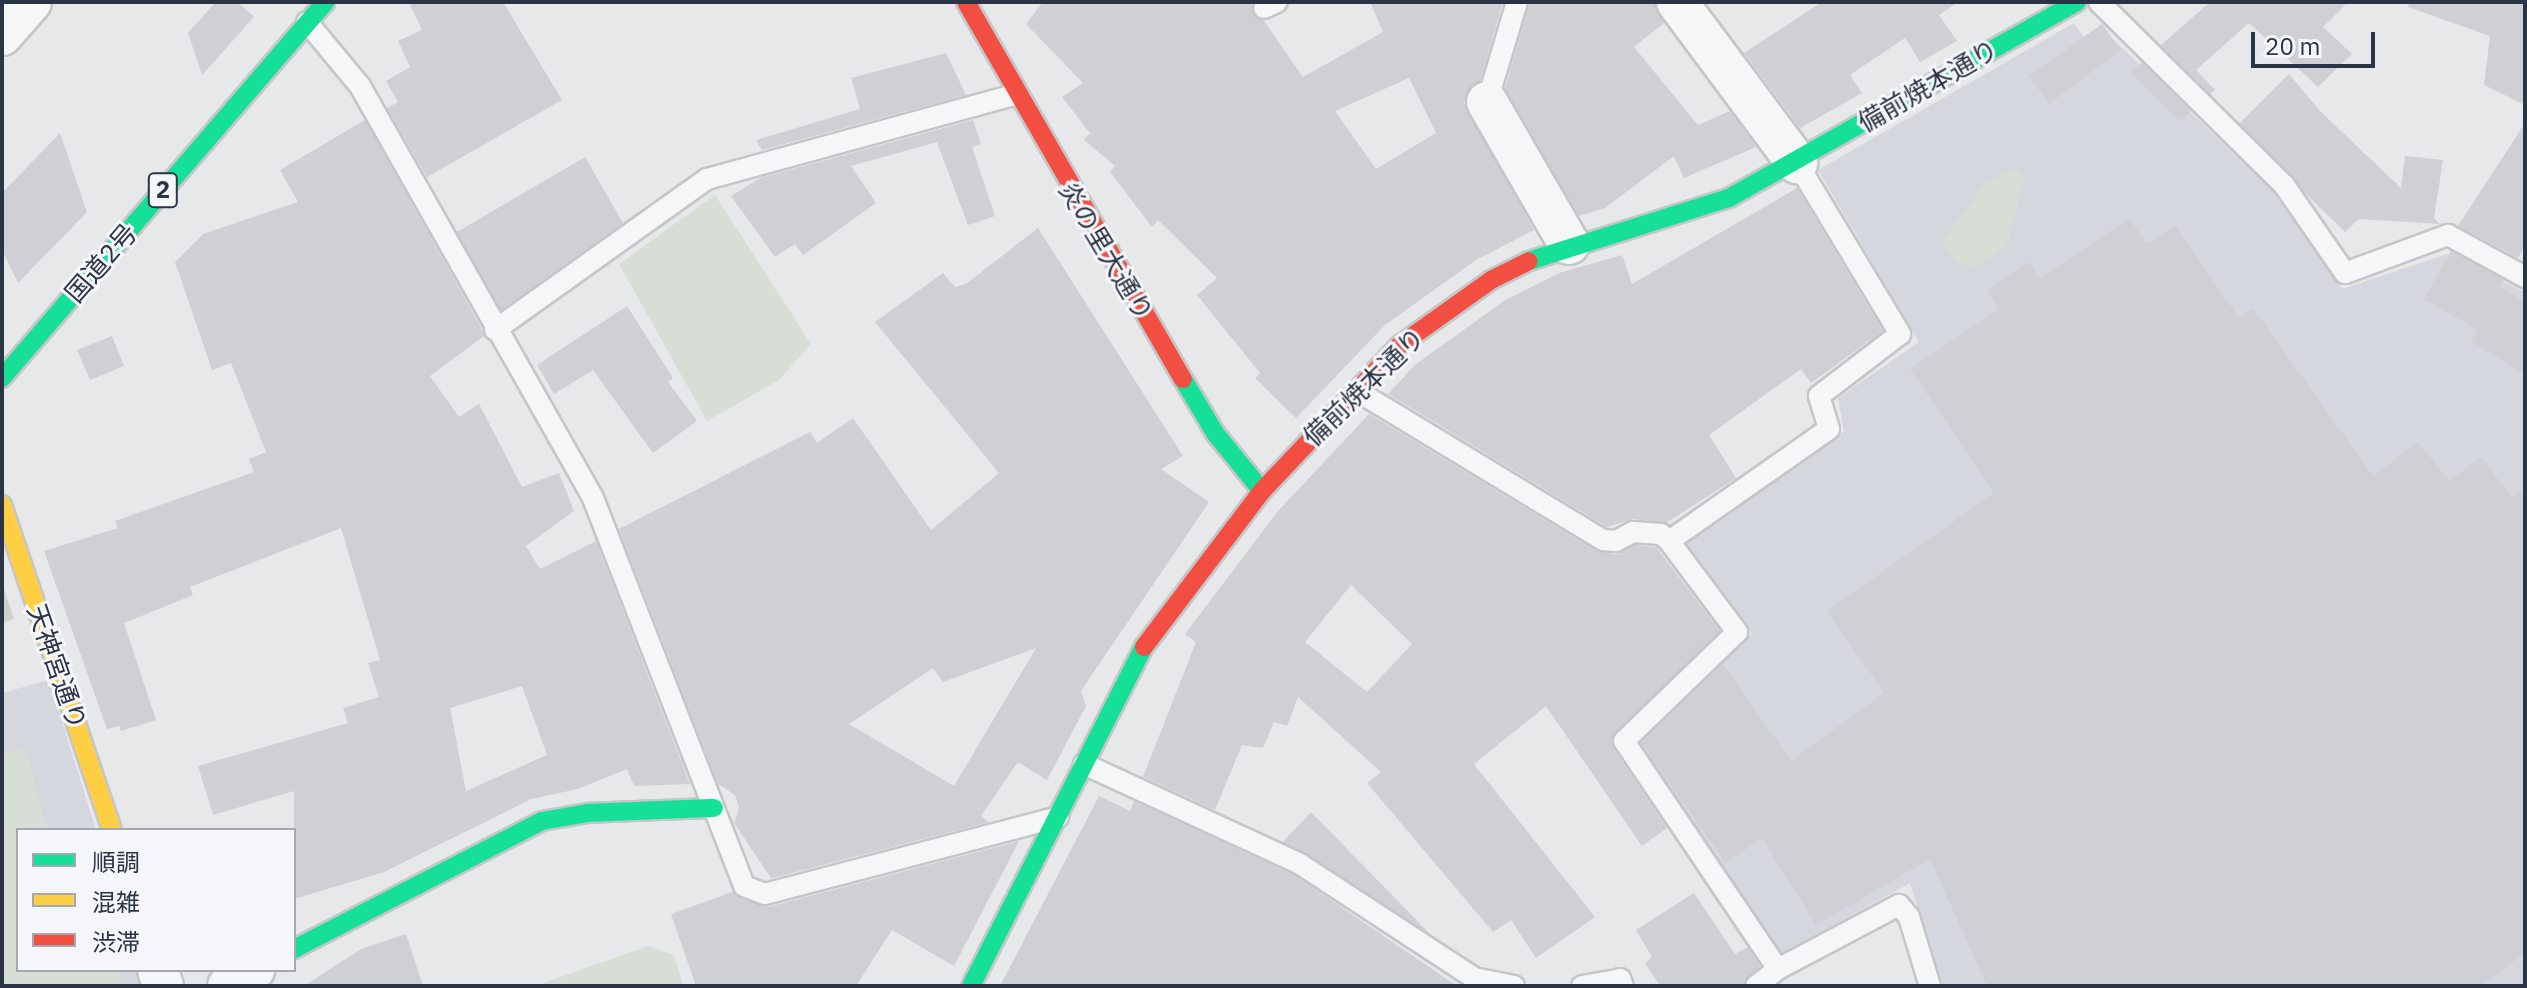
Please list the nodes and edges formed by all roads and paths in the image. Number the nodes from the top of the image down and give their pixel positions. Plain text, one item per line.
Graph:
1 (31, 2) edge
2 (325, 2) edge
3 (966, 2) edge
4 (1517, 2) edge
5 (1677, 2) edge
6 (2077, 2) edge
7 (2099, 2) edge
8 (307, 22) junction
9 (2, 35) edge
10 (1015, 95) junction
11 (1487, 102) joint
12 (1797, 163) junction
13 (1569, 244) junction
14 (2525, 277) edge
15 (495, 330) junction
16 (2, 378) edge
17 (1357, 391) junction
18 (1262, 491) junction
19 (2, 505) edge
20 (1669, 541) junction
21 (1084, 764) junction
22 (714, 808) junction
23 (1058, 817) junction
24 (111, 828) edge
25 (296, 948) edge
26 (1778, 969) junction
27 (251, 972) edge
28 (1474, 982) edge
29 (228, 986) edge
30 (971, 986) edge
31 (1514, 986) edge
32 (1582, 986) edge
33 (1623, 986) edge
34 (1756, 986) edge
35 (1930, 986) edge

1 - 9 street
2 - 8 main road, 国道2号 / 2
3 - 10 main road, 炎の里大通り
4 - 11 lane
5 - 12 street
6 - 12 main road, 備前焼本通り
7 - 14 lane
8 - 15 lane
8 - 16 main road, 国道2号 / 2
10 - 15 lane
10 - 18 main road, 炎の里大通り
11 - 13 street
12 - 13 main road, 備前焼本通り
12 - 20 lane
13 - 17 main road, 備前焼本通り
15 - 22 lane
17 - 18 main road, 備前焼本通り
17 - 20 lane
18 - 21 main road, 備前焼本通り
19 - 24 main road, 天神宮通り
20 - 26 lane
21 - 23 main road, 備前焼本通り
21 - 28 lane
22 - 23 lane
22 - 25 main road
23 - 30 main road, 備前焼本通り
26 - 34 lane
26 - 35 lane
27 - 29 street
28 - 31 lane
32 - 33 lane

